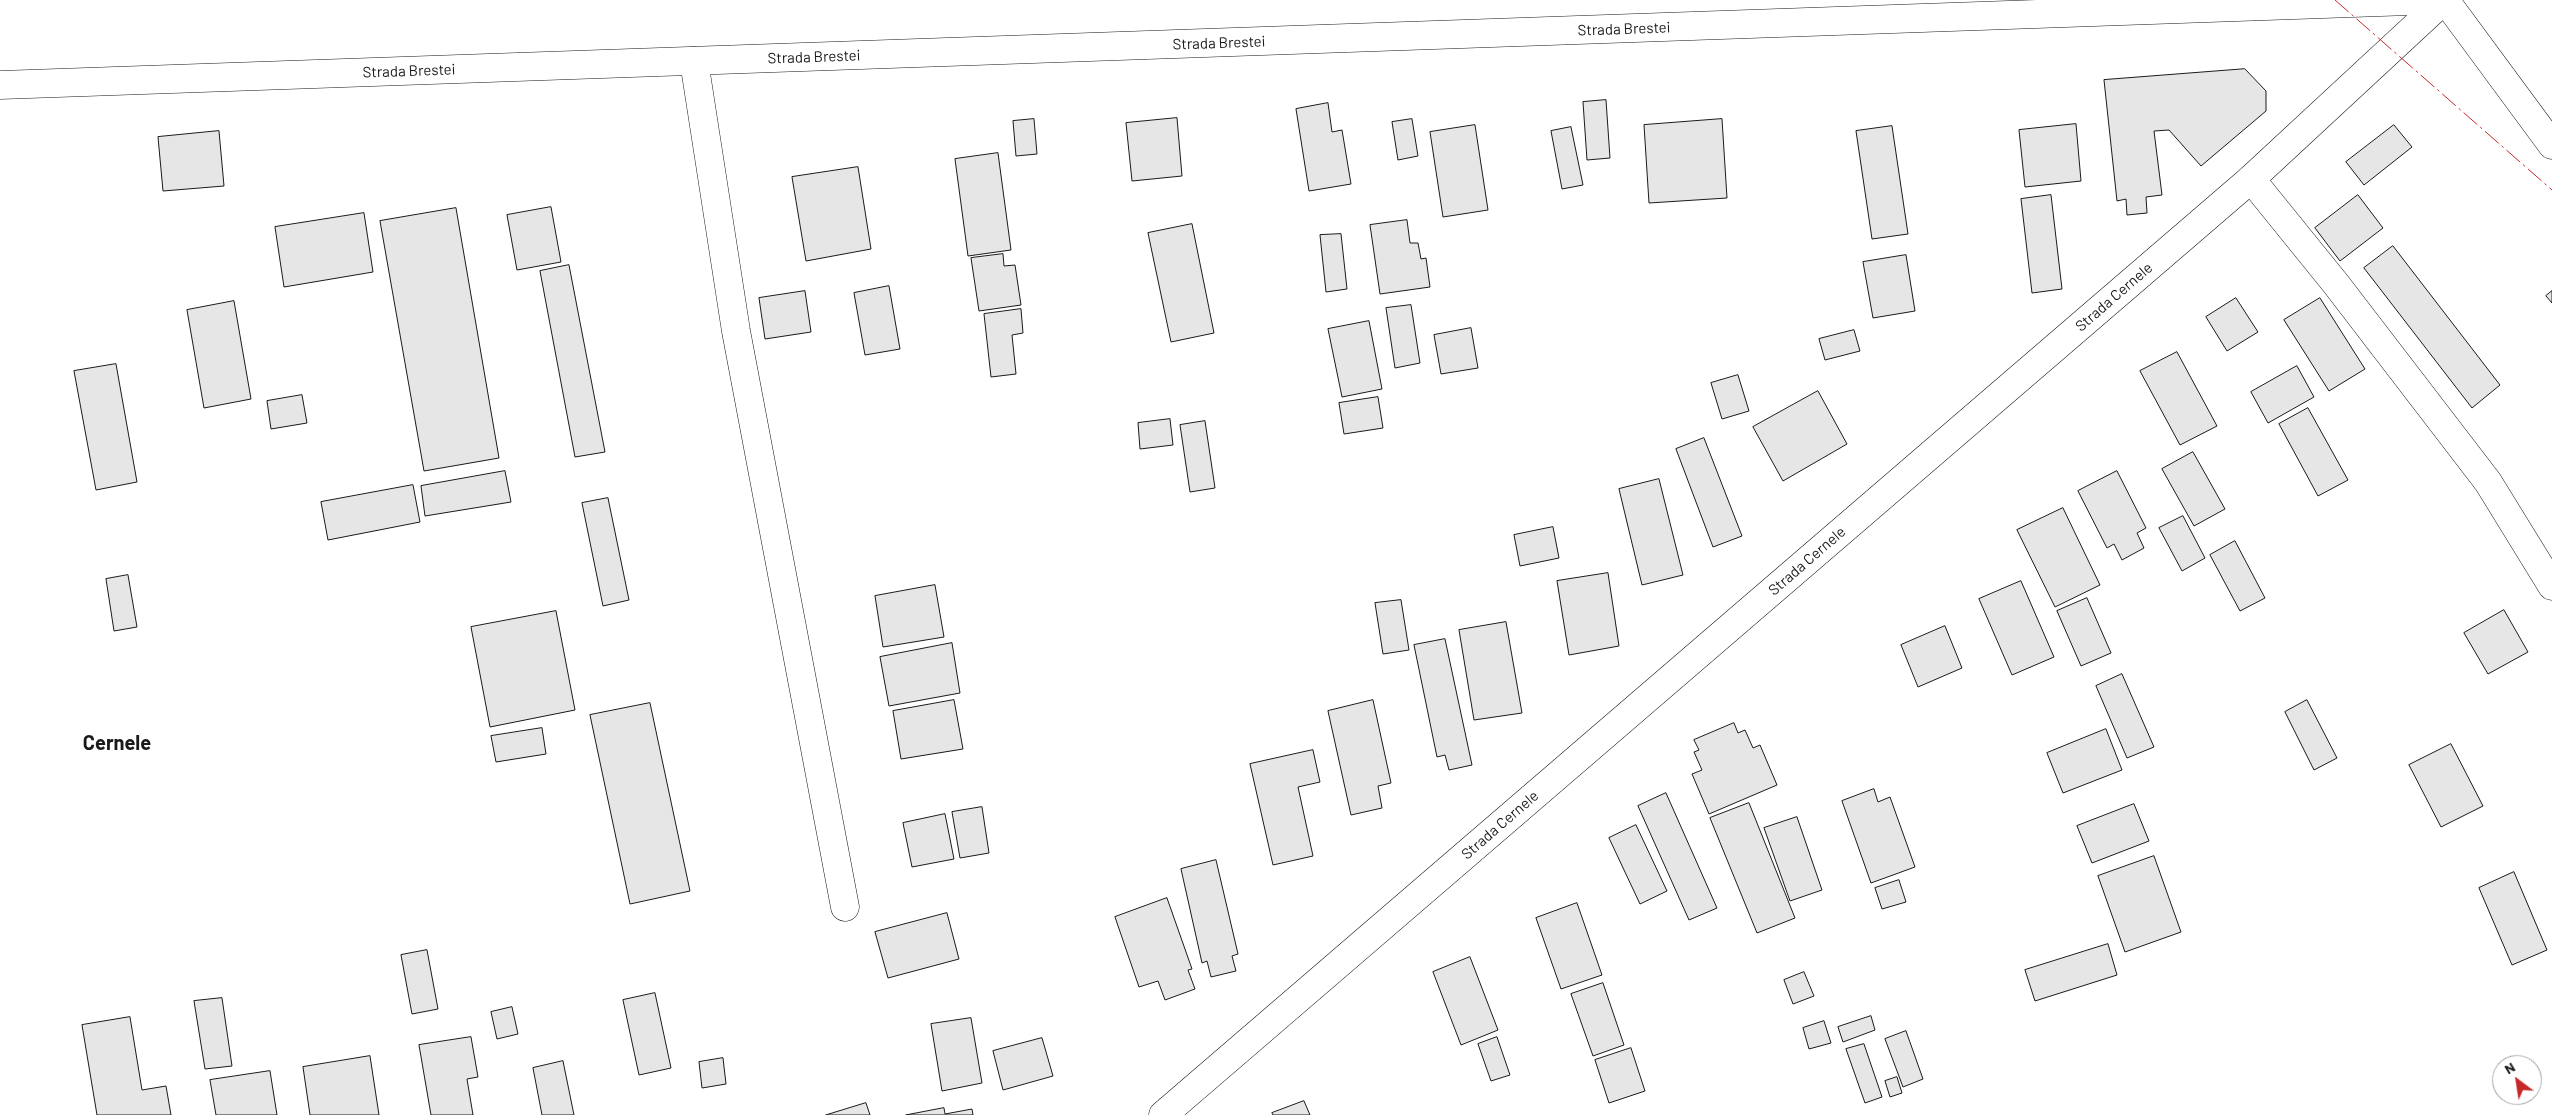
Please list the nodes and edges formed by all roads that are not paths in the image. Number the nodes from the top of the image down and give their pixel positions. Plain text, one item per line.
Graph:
1 (2438, 0) edge
2 (2445, 0) edge
3 (2140, 5) edge
4 (694, 61) junction
5 (0, 85) edge
6 (2552, 145) edge
7 (2251, 179) junction
8 (2552, 586) edge
9 (845, 907) dead end
10 (1163, 1115) edge

1 - 3 street, Strada Brestei
2 - 6 street
2 - 7 street, Strada Cernele
3 - 4 street, Strada Brestei
4 - 5 street, Strada Brestei
4 - 9 street
7 - 8 street
7 - 10 street, Strada Cernele

